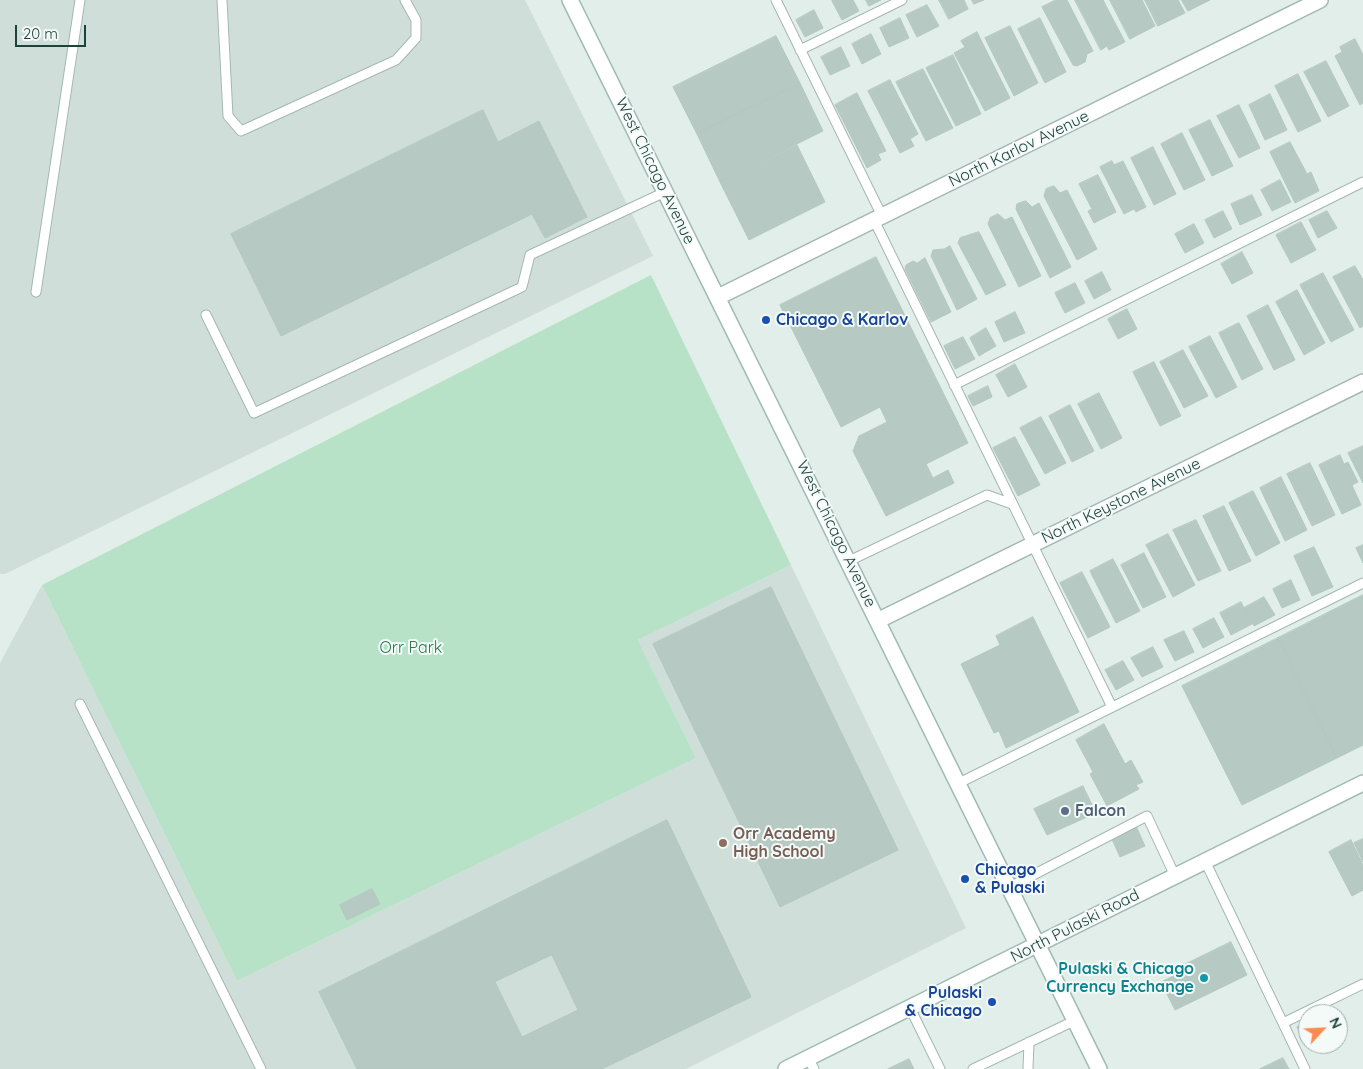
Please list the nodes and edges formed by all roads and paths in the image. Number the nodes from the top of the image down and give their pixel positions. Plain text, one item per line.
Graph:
1 (80, 0) edge
2 (222, 0) edge
3 (405, 0) edge
4 (570, 0) edge
5 (776, 0) edge
6 (902, 0) edge
7 (1320, 0) edge
8 (800, 50) junction
9 (1363, 182) edge
10 (665, 192) junction
11 (878, 218) junction
12 (36, 292) dead end
13 (718, 297) junction
14 (206, 315) dead end
15 (1363, 382) edge
16 (954, 385) junction
17 (1012, 504) junction
18 (1032, 545) junction
19 (849, 561) junction
20 (1363, 583) edge
21 (879, 620) junction
22 (80, 704) dead end
23 (1112, 707) junction
24 (1363, 782) edge
25 (959, 783) junction
26 (1205, 861) junction
27 (1175, 876) junction
28 (1010, 887) junction
29 (1038, 945) junction
30 (1363, 984) edge
31 (910, 1008) junction
32 (1076, 1020) junction
33 (1283, 1023) junction
34 (1029, 1042) junction
35 (811, 1064) edge
36 (261, 1069) edge
37 (786, 1069) edge
38 (940, 1069) edge
39 (973, 1069) edge
40 (1028, 1069) edge
41 (1099, 1069) edge
42 (1305, 1069) edge

1 - 12 lane
2 - 3 lane
4 - 10 main road, West Chicago Avenue
5 - 8 lane
6 - 8 lane
7 - 11 main road, North Karlov Avenue
8 - 11 lane
9 - 16 lane
10 - 13 main road, West Chicago Avenue
10 - 14 lane
11 - 13 main road, North Karlov Avenue
11 - 16 lane
13 - 19 main road, West Chicago Avenue
15 - 18 main road, North Keystone Avenue
16 - 17 lane
17 - 18 lane
17 - 19 lane
18 - 21 main road, North Keystone Avenue
18 - 23 lane
19 - 21 main road, West Chicago Avenue
20 - 23 lane
21 - 25 main road, West Chicago Avenue
22 - 36 lane
23 - 25 lane
24 - 26 main road, North Pulaski Road
25 - 28 main road, West Chicago Avenue
26 - 27 main road, North Pulaski Road
26 - 33 lane
27 - 28 lane
27 - 29 main road, North Pulaski Road
28 - 29 main road, West Chicago Avenue
29 - 31 main road, North Pulaski Road
29 - 32 main road, West Chicago Avenue
30 - 33 lane
31 - 35 main road, North Pulaski Road
31 - 38 lane
32 - 34 lane
32 - 41 main road, West Chicago Avenue
33 - 42 lane
34 - 39 lane
34 - 40 lane
35 - 37 main road, North Pulaski Road

